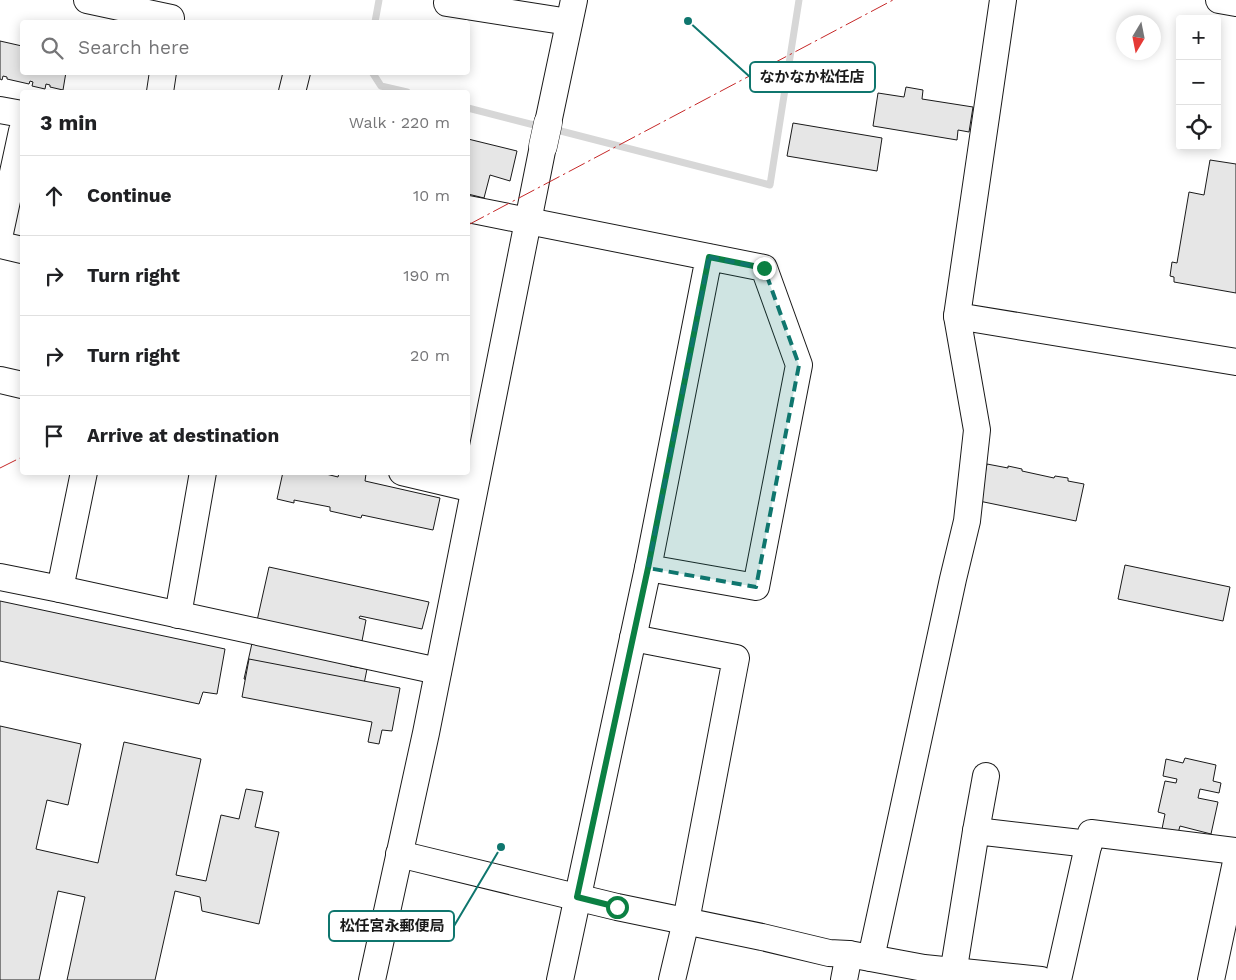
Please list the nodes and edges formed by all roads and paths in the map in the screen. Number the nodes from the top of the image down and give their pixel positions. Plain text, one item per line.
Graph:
1 (87, 0) edge
2 (1003, 0) edge
3 (1219, 0) edge
4 (447, 3) dead end
5 (1236, 3) edge
6 (571, 11) edge
7 (171, 13) edge
8 (163, 75) edge
9 (296, 75) edge
10 (160, 90) edge
11 (292, 90) edge
12 (0, 110) edge
13 (20, 114) edge
14 (20, 140) edge
15 (470, 209) edge
16 (528, 222) junction
17 (0, 233) edge
18 (0, 245) edge
19 (20, 250) edge
20 (709, 257) junction
21 (957, 316) junction
22 (1236, 362) edge
23 (0, 380) edge
24 (20, 385) edge
25 (83, 475) edge
26 (203, 475) edge
27 (415, 475) edge
28 (474, 489) junction
29 (648, 568) junction
30 (0, 577) edge
31 (60, 589) junction
32 (178, 615) junction
33 (633, 638) junction
34 (438, 671) junction
35 (986, 776) dead end
36 (976, 831) junction
37 (1089, 844) junction
38 (1236, 850) edge
39 (399, 854) junction
40 (1236, 862) edge
41 (577, 897) junction
42 (686, 921) junction
43 (860, 956) junction
44 (953, 975) edge
45 (372, 980) edge
46 (560, 980) edge
47 (672, 980) edge
48 (844, 980) edge
49 (1041, 980) edge
50 (1058, 980) edge
51 (1211, 980) edge

1 - 7 street
2 - 21 street
3 - 5 street
4 - 6 street
6 - 16 street
8 - 10 street
9 - 11 street
12 - 13 street
14 - 17 street
15 - 16 street
16 - 20 street
16 - 28 street
18 - 19 street
20 - 29 street
20 - 29 street
21 - 22 street
21 - 43 street
23 - 24 street
25 - 31 street
26 - 32 street
27 - 28 street
28 - 34 street
29 - 33 street
30 - 31 street
31 - 32 street
32 - 34 street
33 - 41 street
33 - 42 street
34 - 39 street
35 - 36 street
36 - 37 street
36 - 44 street
37 - 38 street
37 - 50 street
39 - 41 street
39 - 45 street
40 - 51 street
41 - 42 street
41 - 46 street
42 - 43 street
42 - 47 street
43 - 44 street
43 - 48 street
44 - 49 street

